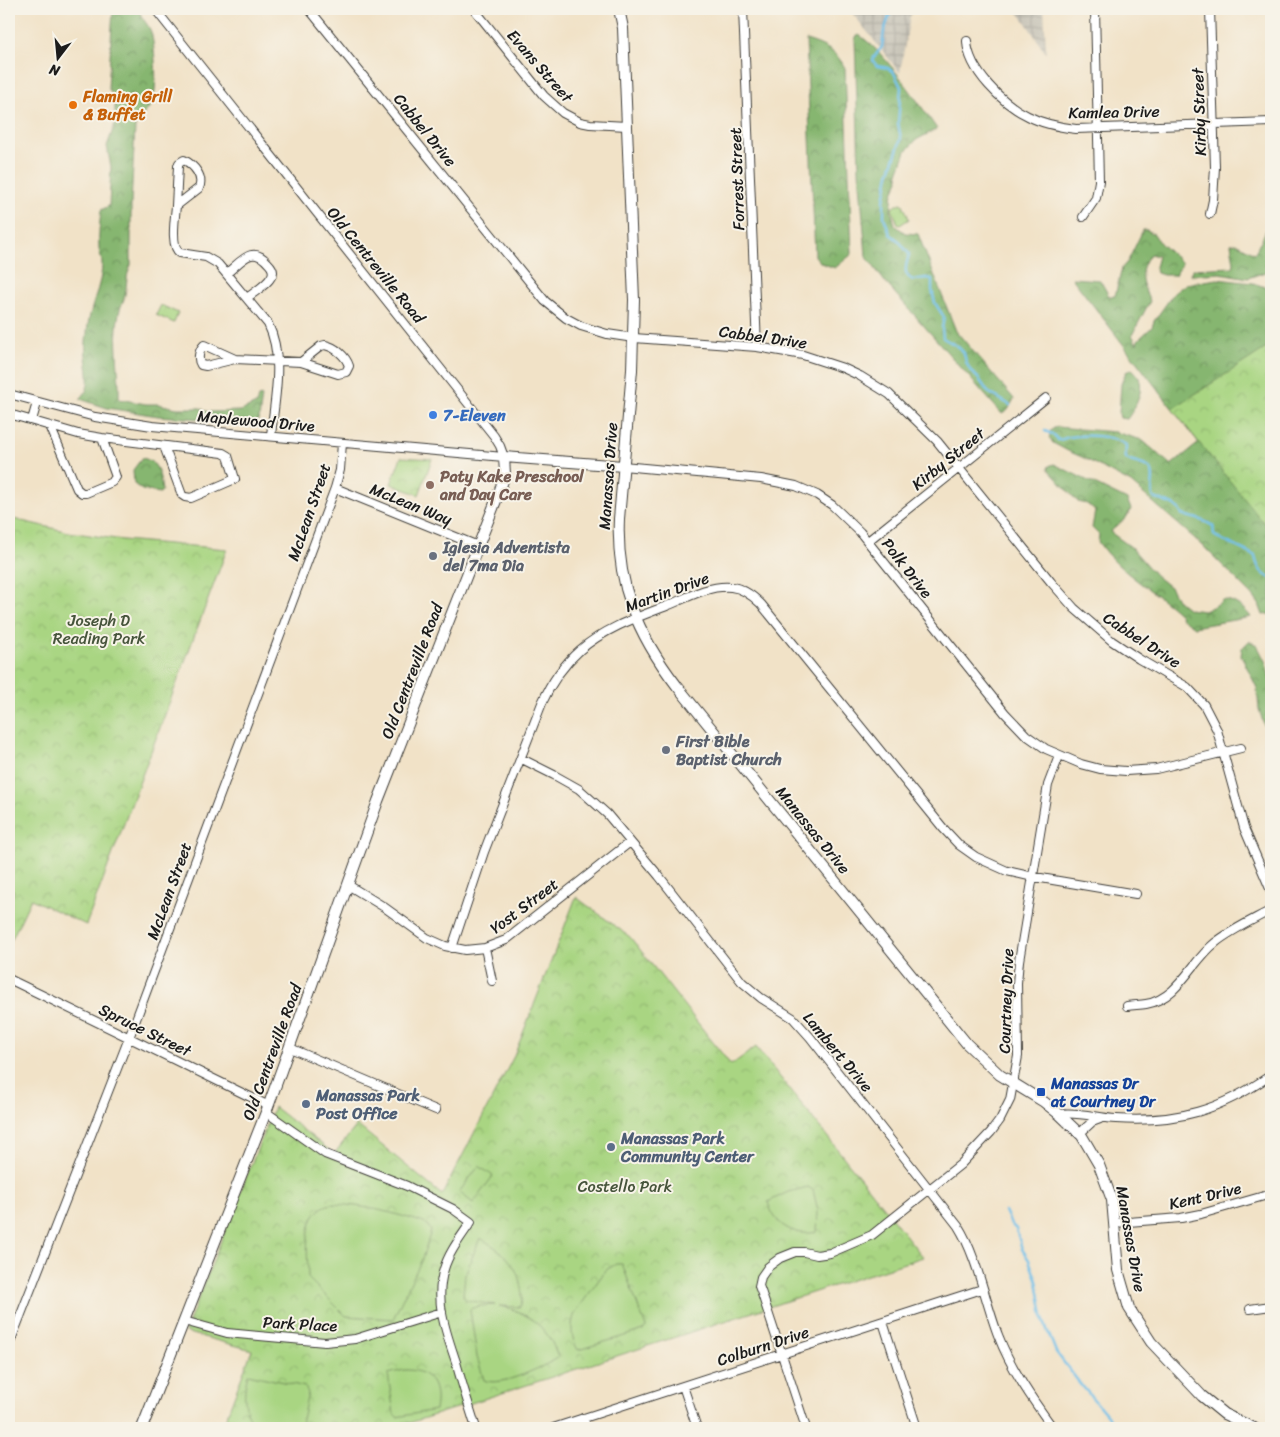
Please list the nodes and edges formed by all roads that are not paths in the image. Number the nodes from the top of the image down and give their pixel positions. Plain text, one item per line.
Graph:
1 (156, 9) edge
2 (309, 9) edge
3 (474, 9) edge
4 (619, 9) edge
5 (743, 9) edge
6 (1095, 9) edge
7 (1210, 9) edge
8 (967, 41) dead end
9 (1271, 122) edge
10 (1213, 123) junction
11 (627, 126) junction
12 (1097, 128) junction
13 (176, 206) junction
14 (1210, 214) dead end
15 (1083, 216) dead end
16 (227, 274) junction
17 (247, 298) junction
18 (634, 338) junction
19 (757, 347) junction
20 (235, 359) dead end
21 (277, 360) junction
22 (301, 362) junction
23 (9, 394) edge
24 (1046, 398) dead end
25 (37, 403) junction
26 (9, 414) edge
27 (32, 420) junction
28 (50, 426) junction
29 (271, 436) junction
30 (102, 438) junction
31 (342, 443) junction
32 (164, 446) junction
33 (504, 457) junction
34 (623, 466) junction
35 (958, 468) junction
36 (335, 488) junction
37 (868, 541) junction
38 (478, 546) junction
39 (636, 618) junction
40 (1240, 748) dead end
41 (1223, 753) junction
42 (1059, 756) junction
43 (522, 759) junction
44 (630, 842) junction
45 (1032, 877) junction
46 (348, 885) junction
47 (1271, 891) edge
48 (1136, 894) dead end
49 (1271, 910) edge
50 (452, 948) junction
51 (486, 948) junction
52 (9, 979) edge
53 (492, 981) dead end
54 (1127, 1006) dead end
55 (129, 1038) junction
56 (290, 1048) junction
57 (1271, 1075) edge
58 (1013, 1083) junction
59 (267, 1109) junction
60 (436, 1110) dead end
61 (1059, 1114) junction
62 (1102, 1119) junction
63 (1079, 1134) junction
64 (930, 1189) junction
65 (1271, 1194) edge
66 (1114, 1222) junction
67 (982, 1289) junction
68 (1271, 1306) edge
69 (1250, 1309) dead end
70 (442, 1312) junction
71 (184, 1322) junction
72 (882, 1322) junction
73 (9, 1345) edge
74 (782, 1354) junction
75 (683, 1386) junction
76 (584, 1418) junction
77 (142, 1428) edge
78 (476, 1428) edge
79 (553, 1428) edge
80 (587, 1428) edge
81 (697, 1428) edge
82 (806, 1428) edge
83 (917, 1428) edge
84 (1053, 1428) edge
85 (1254, 1428) edge

1 - 33 street, Old Centreville Road
2 - 18 street, Cabbel Drive
3 - 11 street, Evans Street
4 - 11 main road, Manassas Drive
5 - 19 street, Forrest Street
6 - 12 street
7 - 10 street, Kirby Street
8 - 12 street, Kamlea Drive
9 - 10 street, Kamlea Drive
10 - 12 street, Kamlea Drive
10 - 14 street, Kirby Street
11 - 18 main road, Manassas Drive
12 - 15 street
13 - 13 street
13 - 16 street
16 - 17 street
16 - 17 street
17 - 21 street
18 - 19 street, Cabbel Drive
18 - 34 main road, Manassas Drive
19 - 35 street, Cabbel Drive
20 - 21 street
21 - 22 street
21 - 29 street
22 - 22 street
23 - 25 street, Maplewood Drive
24 - 35 street, Kirby Street
25 - 27 street
25 - 29 street, Maplewood Drive
26 - 27 street
27 - 28 street
28 - 30 street
28 - 30 street
29 - 31 street, Maplewood Drive
30 - 32 street
31 - 33 street, Maplewood Drive
31 - 36 street, McLean Street
32 - 32 street
33 - 34 main road, Polk Drive
33 - 38 main road, Old Centreville Road
34 - 37 street, Polk Drive
34 - 39 main road, Manassas Drive
35 - 37 street, Kirby Street
35 - 41 street, Cabbel Drive
36 - 38 street, McLean Way
36 - 55 street, McLean Street
37 - 42 street, Polk Drive
38 - 46 main road, Old Centreville Road
39 - 43 street, Martin Drive
39 - 45 street, Martin Drive
39 - 58 main road, Manassas Drive
40 - 41 street, Polk Drive
41 - 42 street, Polk Drive
41 - 47 street, Cabbel Drive
42 - 45 street, Courtney Drive
43 - 44 street, Lambert Drive
43 - 50 street, Martin Drive
44 - 51 street, Yost Street
44 - 64 street, Lambert Drive
45 - 48 street, Martin Drive
45 - 58 street, Courtney Drive
46 - 50 street, Yost Street
46 - 56 main road, Old Centreville Road
49 - 54 street
50 - 51 street, Yost Street
51 - 53 street
52 - 55 street, Spruce Street
55 - 59 street, Spruce Street
55 - 73 street, McLean Street
56 - 59 main road, Old Centreville Road
56 - 60 street
57 - 62 street
58 - 61 main road, Manassas Drive
58 - 64 street, Courtney Drive
59 - 70 street, Spruce Street
59 - 71 main road, Old Centreville Road
61 - 62 street
61 - 63 main road, Manassas Drive
62 - 63 street
63 - 66 main road, Manassas Drive
64 - 67 street, Lambert Drive
64 - 74 street, Courtney Drive
65 - 66 street, Kent Drive
66 - 85 main road, Manassas Drive
67 - 72 street, Colburn Drive
67 - 84 street, Lambert Drive
68 - 69 street
70 - 71 street, Park Place
70 - 78 street
71 - 77 main road, Old Centreville Road
72 - 74 street, Colburn Drive
72 - 83 street
74 - 75 street, Colburn Drive
74 - 82 street, Courtney Drive
75 - 76 street, Colburn Drive
75 - 81 street
76 - 79 street, Colburn Drive
76 - 80 street

